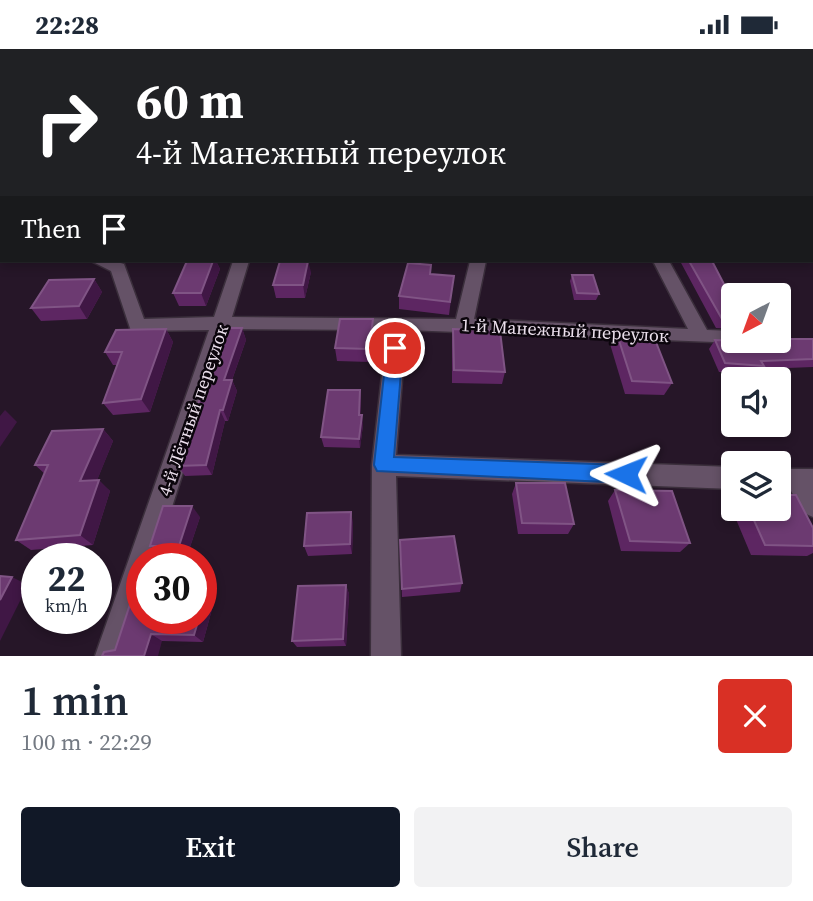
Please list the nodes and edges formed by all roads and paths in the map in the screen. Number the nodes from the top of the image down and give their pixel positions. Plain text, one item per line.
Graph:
1 (104, 263) edge
2 (240, 263) edge
3 (478, 263) edge
4 (663, 263) edge
5 (222, 322) junction
6 (464, 324) junction
7 (397, 325) junction
8 (701, 336) junction
9 (721, 337) edge
10 (384, 465) junction
11 (721, 478) edge
12 (797, 480) edge
13 (813, 505) edge
14 (148, 543) edge
15 (126, 608) edge
16 (110, 656) edge
17 (386, 656) edge

1 - 5 street, 1-й Манежный переулок
2 - 5 street, 4-й Лётный переулок
3 - 6 street
4 - 8 street
5 - 7 street, 1-й Манежный переулок
5 - 14 street, 4-й Лётный переулок
6 - 7 street, 1-й Манежный переулок
6 - 8 street, 1-й Манежный переулок
7 - 10 street
8 - 9 street, 1-й Манежный переулок
10 - 11 street
10 - 17 street
12 - 13 street
15 - 16 street, 4-й Лётный переулок

